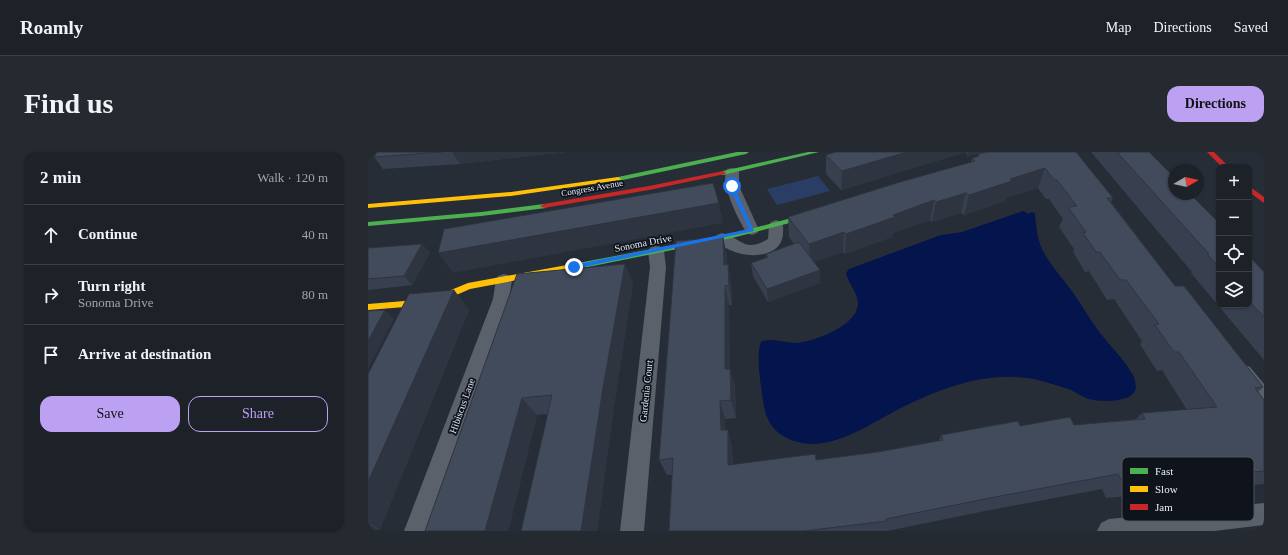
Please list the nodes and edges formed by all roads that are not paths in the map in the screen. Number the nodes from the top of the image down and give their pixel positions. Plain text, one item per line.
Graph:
1 (746, 152) edge
2 (816, 152) edge
3 (1210, 152) edge
4 (756, 154) dead end
5 (1223, 164) edge
6 (732, 172) junction
7 (1252, 191) edge
8 (1264, 201) edge
9 (368, 206) edge
10 (829, 210) edge
11 (368, 224) edge
12 (776, 225) junction
13 (752, 230) junction
14 (722, 238) junction
15 (656, 251) junction
16 (504, 280) junction
17 (368, 307) edge
18 (1232, 357) edge
19 (1264, 398) edge
20 (1264, 514) edge
21 (1254, 515) edge
22 (1201, 521) edge
23 (416, 531) edge
24 (632, 531) edge
25 (1110, 531) edge

1 - 9 street, Congress Avenue
2 - 6 street, Congress Avenue
3 - 5 street
4 - 6 street
6 - 11 street, Congress Avenue
6 - 13 street
7 - 8 street
10 - 12 street, Sonoma Drive
12 - 13 street, Sonoma Drive
12 - 14 street
13 - 14 street, Sonoma Drive
14 - 15 street, Sonoma Drive
15 - 16 street, Sonoma Drive
15 - 24 street, Gardenia Court
16 - 17 street, Sonoma Drive
16 - 23 street, Hibiscus Lane
18 - 19 street
20 - 21 street
22 - 25 street

